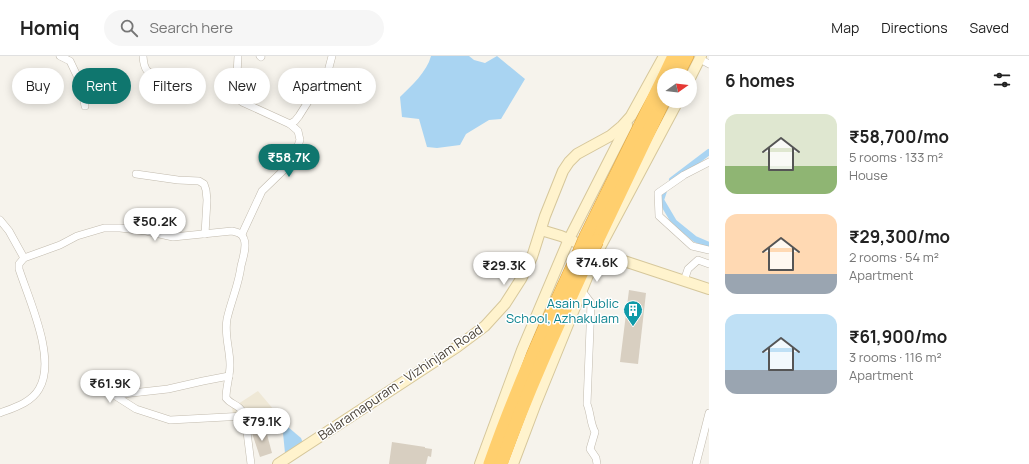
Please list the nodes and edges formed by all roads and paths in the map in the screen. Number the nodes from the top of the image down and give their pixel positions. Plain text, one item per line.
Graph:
1 (60, 56) edge
2 (143, 56) edge
3 (238, 56) edge
4 (332, 56) edge
5 (664, 56) edge
6 (674, 56) edge
7 (687, 56) edge
8 (704, 60) edge
9 (145, 68) edge
10 (668, 68) edge
11 (681, 68) edge
12 (697, 69) edge
13 (657, 92) edge
14 (86, 106) dead end
15 (660, 108) edge
16 (674, 108) edge
17 (631, 116) junction
18 (290, 124) junction
19 (709, 162) edge
20 (136, 174) dead end
21 (0, 220) edge
22 (541, 230) junction
23 (205, 234) junction
24 (242, 234) junction
25 (569, 239) junction
26 (589, 249) junction
27 (709, 250) edge
28 (24, 258) junction
29 (709, 264) edge
30 (684, 281) junction
31 (709, 289) edge
32 (582, 291) junction
33 (229, 376) junction
34 (0, 413) edge
35 (709, 413) edge
36 (245, 416) junction
37 (251, 464) edge
38 (278, 464) edge
39 (480, 464) edge
40 (490, 464) edge
41 (501, 464) edge
42 (513, 464) edge
43 (597, 464) edge
44 (696, 464) edge

1 - 14 street
2 - 9 street
3 - 18 street
4 - 18 street
5 - 17 street, Balaramapuram - Vizhinjam Road
6 - 10 highway
7 - 11 highway
8 - 12 street
13 - 26 highway
15 - 26 highway
16 - 26 street
17 - 22 street, Balaramapuram - Vizhinjam Road
17 - 25 street
18 - 24 street
19 - 27 street
20 - 23 street
21 - 28 street
22 - 25 street
22 - 38 street, Balaramapuram - Vizhinjam Road
23 - 24 street
23 - 28 street
24 - 33 street
25 - 26 street
25 - 39 street
26 - 30 street
26 - 32 street
26 - 40 highway
26 - 41 highway
28 - 34 street
29 - 30 street
30 - 31 street
32 - 42 street
32 - 43 street
33 - 36 street
33 - 36 street
35 - 44 street
36 - 37 street

